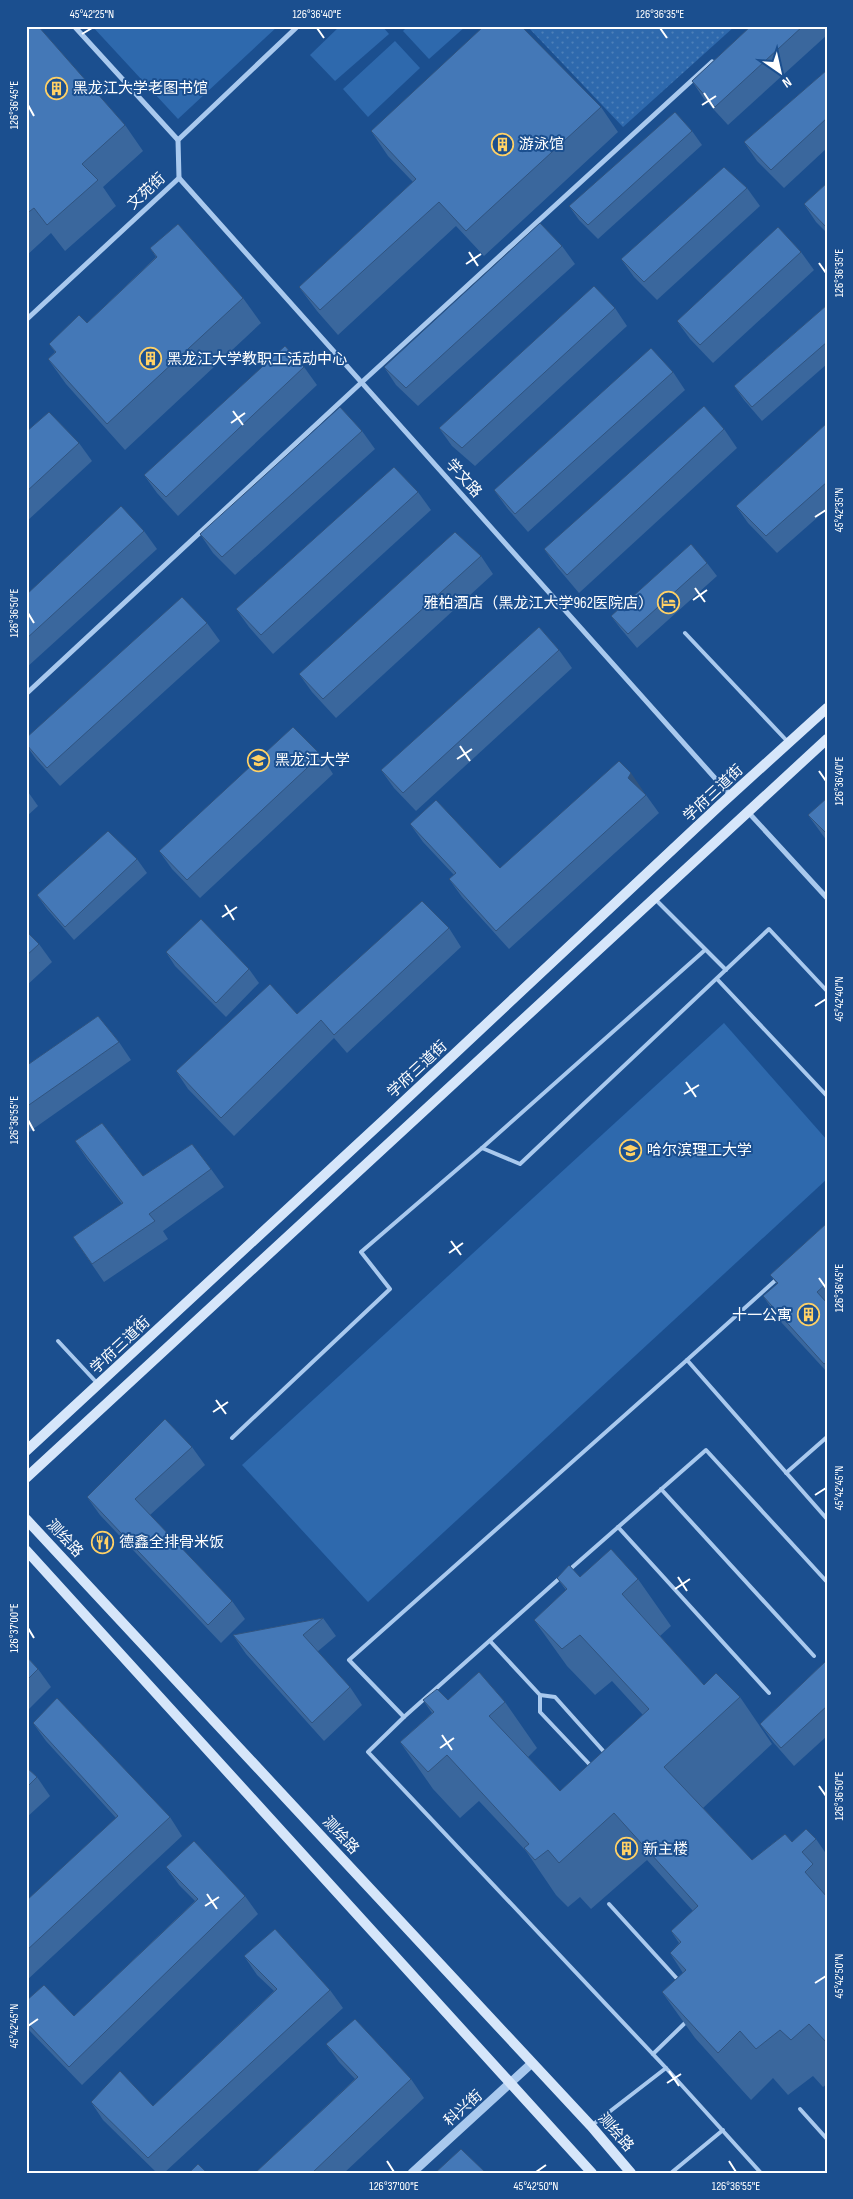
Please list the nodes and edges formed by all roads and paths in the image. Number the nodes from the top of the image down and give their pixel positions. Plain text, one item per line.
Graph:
1 (74, 26) edge
2 (298, 26) edge
3 (715, 60) edge
4 (178, 140) junction
5 (179, 178) junction
6 (26, 320) edge
7 (362, 382) junction
8 (685, 633) dead end
9 (26, 694) edge
10 (827, 708) edge
11 (827, 739) edge
12 (790, 743) junction
13 (730, 796) junction
14 (748, 812) junction
15 (827, 898) edge
16 (655, 899) junction
17 (705, 950) junction
18 (726, 970) junction
19 (717, 979) junction
20 (827, 991) edge
21 (826, 1093) edge
22 (482, 1148) junction
23 (783, 1274) edge
24 (58, 1341) dead end
25 (687, 1360) junction
26 (99, 1384) junction
27 (827, 1437) edge
28 (232, 1438) dead end
29 (26, 1452) edge
30 (786, 1473) junction
31 (26, 1478) edge
32 (661, 1489) junction
33 (26, 1519) edge
34 (827, 1519) edge
35 (618, 1527) junction
36 (26, 1550) edge
37 (827, 1582) edge
38 (490, 1640) junction
39 (814, 1656) dead end
40 (769, 1693) dead end
41 (540, 1695) junction
42 (404, 1717) junction
43 (613, 1761) edge
44 (593, 1768) edge
45 (609, 1904) dead end
46 (683, 1984) edge
47 (688, 2020) edge
48 (653, 2054) junction
49 (532, 2063) junction
50 (666, 2068) junction
51 (511, 2082) junction
52 (800, 2109) dead end
53 (591, 2126) junction
54 (723, 2130) junction
55 (827, 2139) edge
56 (412, 2173) edge
57 (592, 2173) edge
58 (631, 2173) edge
59 (671, 2173) edge
60 (761, 2173) edge

1 - 4 street
2 - 4 street
3 - 7 street
4 - 5 street, 文苑街
5 - 6 street, 文苑街
5 - 7 street, 学文路
7 - 9 street
7 - 13 street, 学文路
8 - 12 lane
10 - 12 main road, 学府三道街
11 - 14 main road
12 - 13 main road, 学府三道街
13 - 26 main road, 学府三道街
14 - 15 street
14 - 16 main road
16 - 17 lane
16 - 31 main road
17 - 18 lane
17 - 22 lane
18 - 19 lane
18 - 20 lane
19 - 21 lane
19 - 22 lane
22 - 28 lane
23 - 25 lane
24 - 26 lane
25 - 30 lane
25 - 42 lane
26 - 29 main road, 学府三道街
27 - 30 lane
30 - 34 lane
32 - 35 lane
32 - 37 lane
32 - 39 lane
33 - 49 main road, 测绘路
35 - 38 lane
35 - 40 lane
36 - 51 main road
38 - 41 lane
38 - 42 lane
41 - 43 lane
41 - 44 lane
42 - 48 lane
45 - 46 lane
47 - 48 lane
48 - 50 lane
49 - 51 street, 科兴街
49 - 53 main road, 测绘路
50 - 53 lane
50 - 54 lane
51 - 56 street, 科兴街
51 - 57 main road
52 - 55 lane
53 - 58 main road, 测绘路
54 - 59 lane
54 - 60 lane

